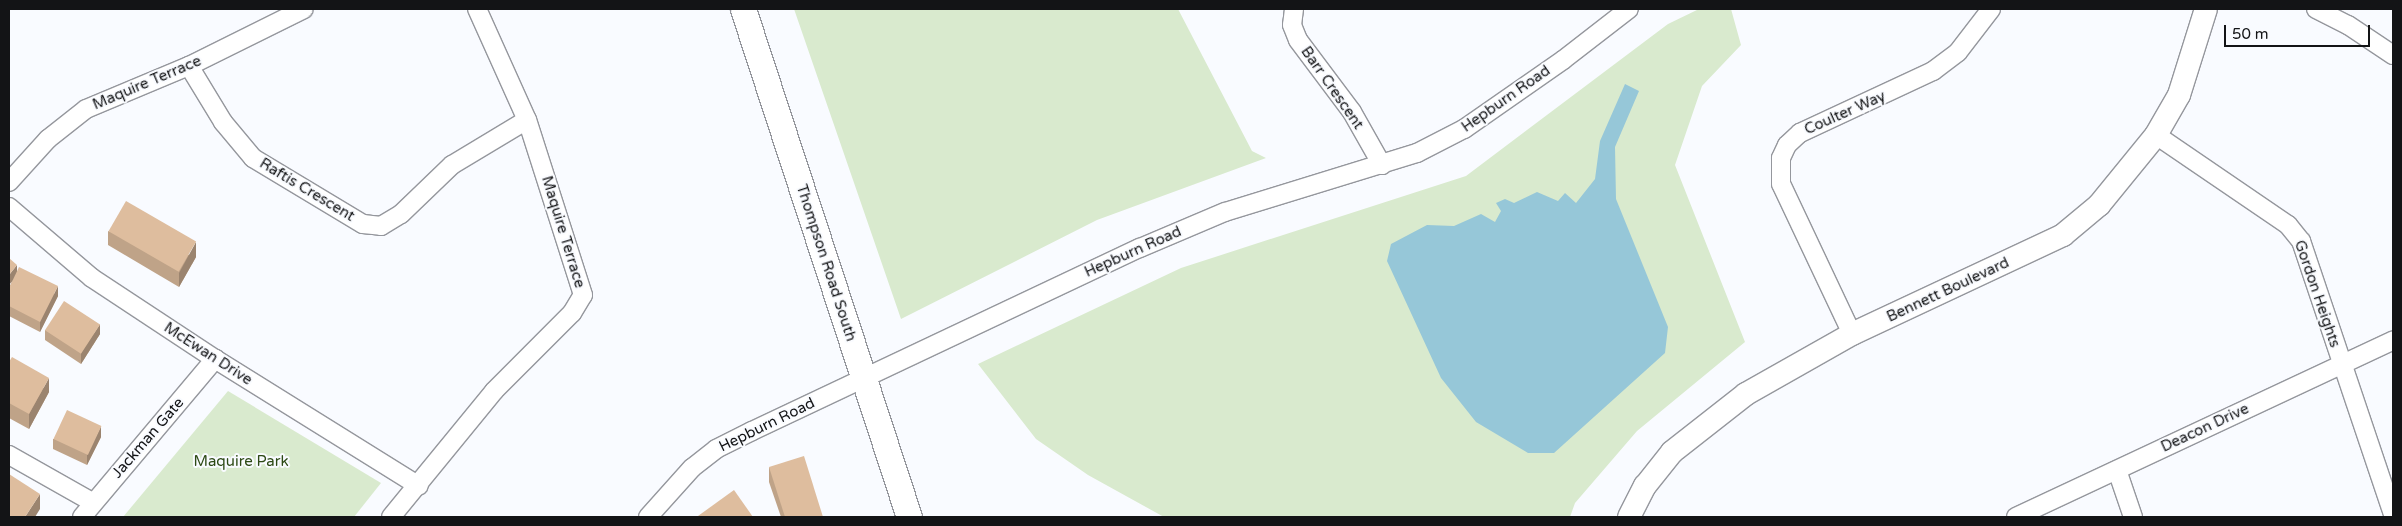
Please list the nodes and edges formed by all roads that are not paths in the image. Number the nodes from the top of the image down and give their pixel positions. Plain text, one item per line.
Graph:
1 (304, 9) edge
2 (477, 9) edge
3 (743, 9) edge
4 (1294, 9) edge
5 (1629, 9) edge
6 (1991, 9) edge
7 (2206, 9) edge
8 (2316, 9) edge
9 (2393, 56) edge
10 (189, 66) junction
11 (527, 120) junction
12 (2156, 135) junction
13 (1382, 165) junction
14 (9, 182) edge
15 (9, 207) edge
16 (1852, 334) junction
17 (2393, 340) edge
18 (215, 359) junction
19 (2341, 364) junction
20 (864, 379) junction
21 (9, 455) edge
22 (2117, 470) junction
23 (420, 486) junction
24 (92, 502) junction
25 (2393, 515) edge
26 (82, 517) edge
27 (391, 517) edge
28 (648, 517) edge
29 (909, 517) edge
30 (1629, 517) edge
31 (2016, 517) edge
32 (2133, 517) edge

1 - 10 street, Maquire Terrace
2 - 11 street, Maquire Terrace
3 - 20 main road, Thompson Road South
4 - 13 street, Barr Crescent
5 - 13 street, Hepburn Road
6 - 16 street, Coulter Way
7 - 12 street, Bennett Boulevard
8 - 9 street
10 - 11 street, Raftis Crescent
10 - 14 street, Maquire Terrace
11 - 23 street, Maquire Terrace
12 - 16 street, Bennett Boulevard
12 - 19 street, Gordon Heights
13 - 20 street, Hepburn Road
15 - 18 street, McEwan Drive
16 - 30 street, Bennett Boulevard
17 - 19 street, Deacon Drive
18 - 23 street, McEwan Drive
18 - 24 street, Jackman Gate
19 - 22 street, Deacon Drive
19 - 25 street, Gordon Heights
20 - 28 street, Hepburn Road
20 - 29 main road, Thompson Road South
21 - 24 street
22 - 31 street, Deacon Drive
22 - 32 street
23 - 27 street, Maquire Terrace
24 - 26 street, Jackman Gate

